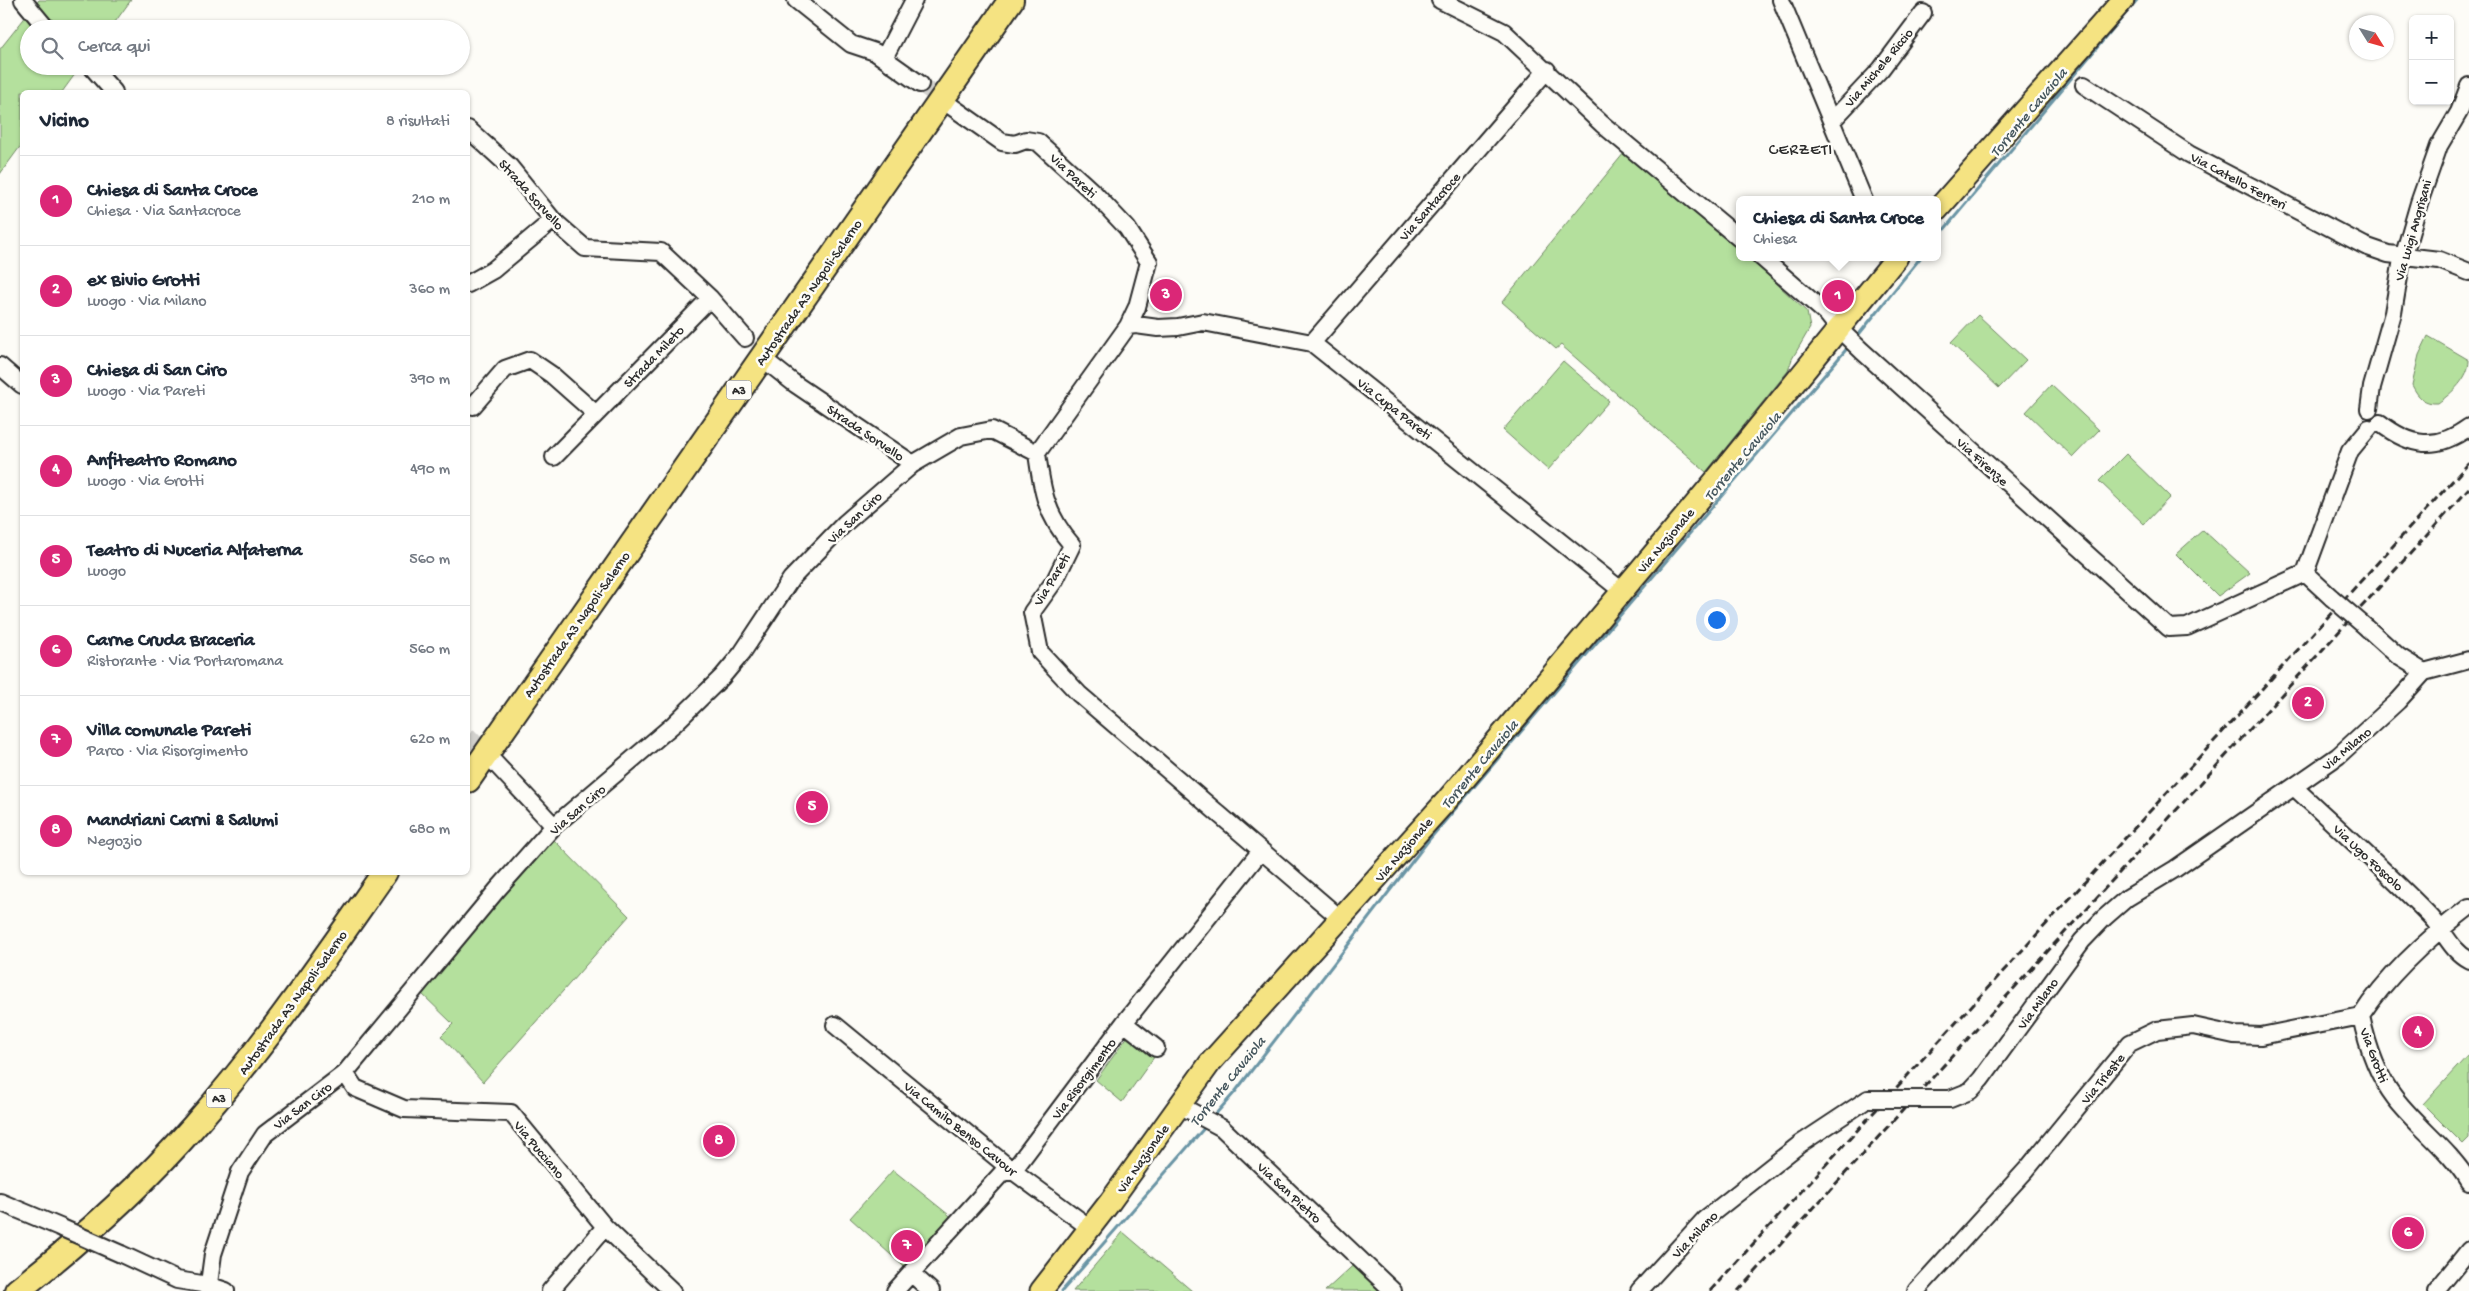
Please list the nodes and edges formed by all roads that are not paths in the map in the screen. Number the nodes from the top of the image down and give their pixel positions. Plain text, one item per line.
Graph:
1 (23, 0) edge
2 (796, 0) edge
3 (914, 0) edge
4 (993, 0) edge
5 (1011, 0) edge
6 (1440, 0) edge
7 (1781, 0) edge
8 (2123, 0) edge
9 (1923, 13) dead end
10 (40, 20) edge
11 (884, 58) junction
12 (1547, 70) junction
13 (99, 75) edge
14 (920, 84) tunnel mouth
15 (2084, 85) dead end
16 (2469, 86) edge
17 (112, 90) edge
18 (948, 104) tunnel mouth
19 (1832, 121) junction
20 (470, 131) edge
21 (1862, 196) edge
22 (1941, 205) edge
23 (553, 220) junction
24 (1736, 236) edge
25 (2404, 255) junction
26 (1766, 261) edge
27 (1890, 261) edge
28 (2469, 272) edge
29 (470, 283) edge
30 (710, 298) junction
31 (1128, 326) junction
32 (1843, 327) junction
33 (745, 338) dead end
34 (1312, 343) junction
35 (771, 365) dead end
36 (0, 366) edge
37 (20, 383) edge
38 (474, 406) dead end
39 (596, 414) junction
40 (2370, 420) junction
41 (2469, 427) edge
42 (1037, 453) junction
43 (554, 457) dead end
44 (913, 464) junction
45 (2305, 573) junction
46 (1622, 591) junction
47 (2469, 660) edge
48 (2424, 672) junction
49 (470, 752) edge
50 (494, 762) tunnel mouth
51 (470, 777) edge
52 (2295, 788) junction
53 (554, 826) junction
54 (1260, 852) junction
55 (383, 875) edge
56 (401, 875) edge
57 (2469, 907) edge
58 (1341, 920) junction
59 (2442, 928) junction
60 (2469, 960) edge
61 (2361, 1016) junction
62 (1124, 1023) junction
63 (835, 1025) dead end
64 (1156, 1048) dead end
65 (345, 1073) junction
66 (1186, 1109) junction
67 (1013, 1171) junction
68 (2469, 1182) edge
69 (0, 1202) edge
70 (605, 1227) junction
71 (1090, 1228) junction
72 (2469, 1250) edge
73 (911, 1273) junction
74 (208, 1288) edge
75 (17, 1291) edge
76 (42, 1291) edge
77 (226, 1291) edge
78 (550, 1291) edge
79 (672, 1291) edge
80 (895, 1291) edge
81 (931, 1291) edge
82 (1041, 1291) edge
83 (1393, 1291) edge
84 (1639, 1291) edge
85 (1916, 1291) edge
86 (2436, 1291) edge

1 - 10 street
2 - 11 street
3 - 11 street
4 - 49 highway, Autostrada A3 Napoli-Salerno / A3
5 - 51 highway, Autostrada A3 Napoli-Salerno / A3
6 - 12 street
7 - 19 street, Via Michele Riccio
8 - 22 main road
9 - 19 street, Via Michele Riccio
11 - 14 street
12 - 24 street
12 - 34 street, Via Santacroce
13 - 17 street
15 - 25 street, Via Catello Ferreri
16 - 25 street, Via Luigi Angrisani
18 - 31 street, Via Pareti
19 - 21 street, Via Michele Riccio
20 - 23 street, Strada Sorvello
23 - 29 street
23 - 30 street, Strada Sorvello
25 - 28 street, Via Catello Ferreri
25 - 40 street, Via Luigi Angrisani
26 - 32 street
27 - 32 main road, Via Nazionale
30 - 33 street, Strada Sorvello
30 - 39 street, Strada Mileto
31 - 34 street, Via Cupa Pareti
31 - 42 street, Via Pareti
32 - 45 street, Via Firenze
32 - 46 main road, Via Nazionale
34 - 46 street, Via Cupa Pareti
35 - 44 street, Strada Sorvello
36 - 37 street
38 - 39 street
39 - 43 street, Strada Mileto
40 - 41 street
40 - 45 street
42 - 44 street, Via San Ciro
42 - 54 street, Via Pareti
44 - 53 street, Via San Ciro
45 - 48 street, bridge
46 - 58 main road, Via Nazionale
47 - 48 street
48 - 52 street, Via Milano
50 - 53 street
52 - 59 street, Via Ugo Foscolo
52 - 84 street, Via Milano, bridge
53 - 65 street, Via San Ciro
54 - 58 street, Via Pareti
54 - 62 street, Via Risorgimento
55 - 75 highway, Autostrada A3 Napoli-Salerno / A3
56 - 76 highway, Autostrada A3 Napoli-Salerno / A3
57 - 59 street, Via Grotti
58 - 66 main road, Via Nazionale
59 - 60 street, Via Ugo Foscolo
59 - 61 street, Via Grotti
61 - 68 street, Via Grotti
61 - 85 street, Via Trieste
62 - 64 street
62 - 67 street, Via Risorgimento
63 - 67 street, Via Camilo Benso Cavour
65 - 70 street, Via Pucciano
65 - 74 street, Via San Ciro
66 - 71 main road, Via Nazionale
66 - 83 street, Via San Pietro
67 - 71 street, Via Camilo Benso Cavour
67 - 73 street, Via Risorgimento
69 - 74 street, bridge
70 - 78 street
70 - 79 street, Via Pucciano
71 - 82 main road, Via Nazionale
72 - 86 street
73 - 80 street, Via Risorgimento
73 - 81 street
74 - 77 street

